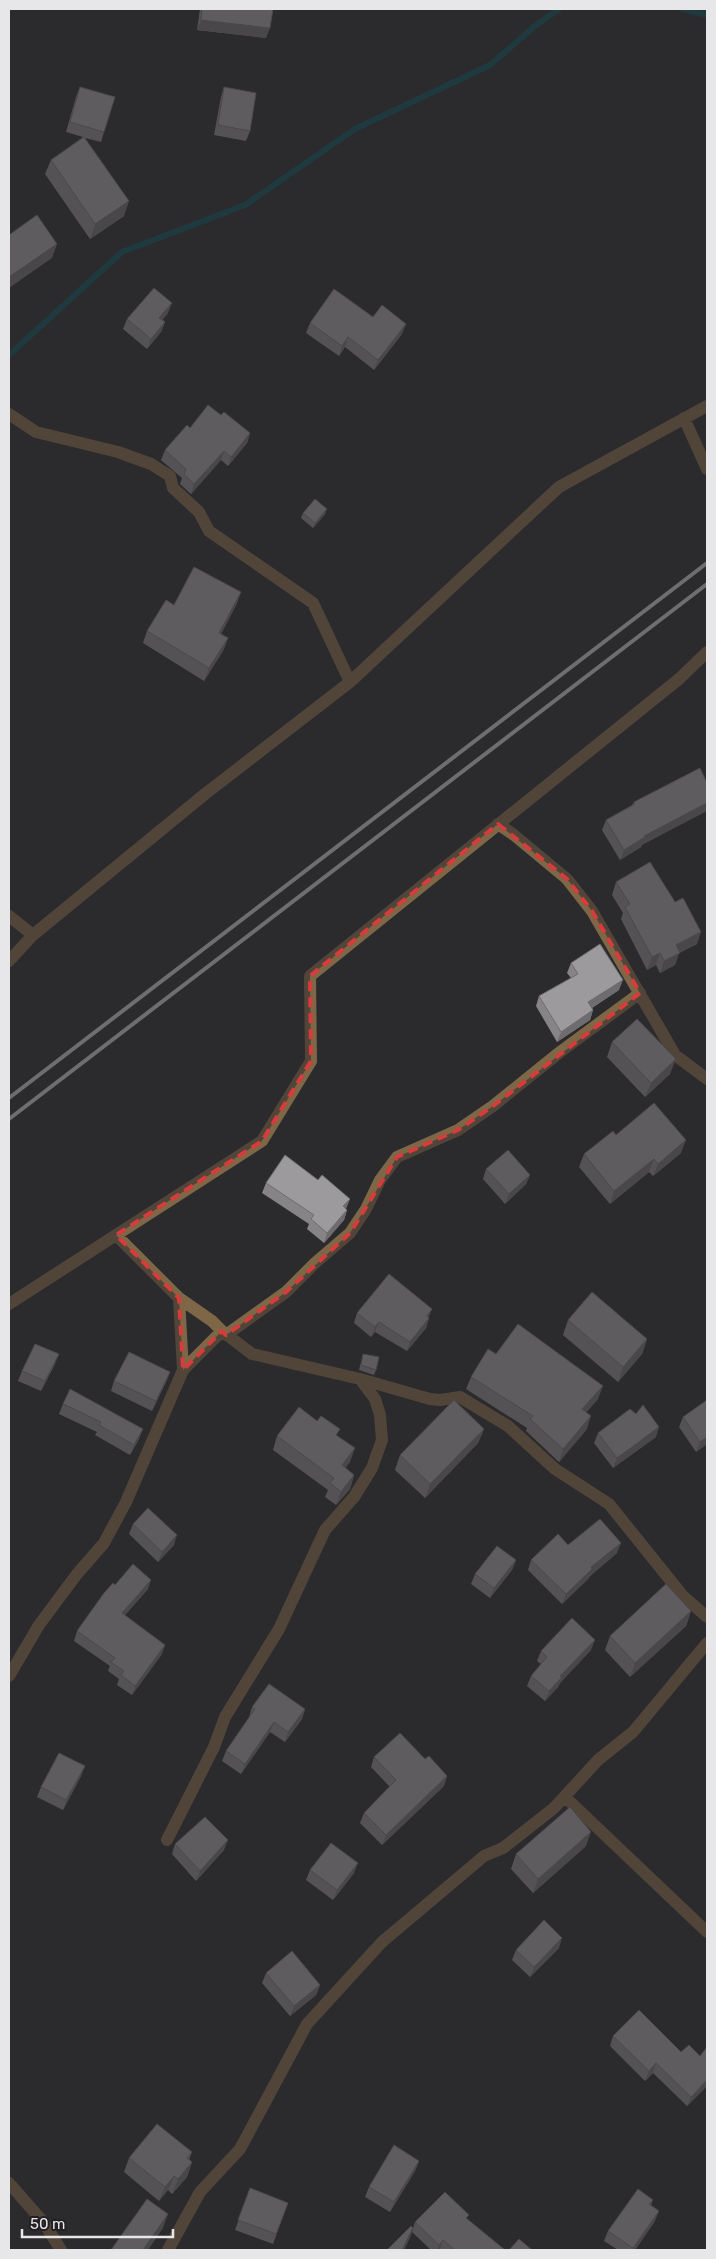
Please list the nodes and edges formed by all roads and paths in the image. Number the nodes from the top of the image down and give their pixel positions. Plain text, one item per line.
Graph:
1 (707, 406) edge
2 (9, 414) edge
3 (684, 418) junction
4 (707, 469) edge
5 (707, 652) edge
6 (350, 682) junction
7 (498, 824) junction
8 (9, 916) edge
9 (33, 935) junction
10 (9, 961) edge
11 (640, 993) junction
12 (707, 1079) edge
13 (116, 1235) junction
14 (179, 1298) junction
15 (9, 1304) edge
16 (224, 1333) junction
17 (184, 1370) junction
18 (360, 1379) junction
19 (707, 1617) edge
20 (707, 1643) edge
21 (9, 1676) edge
22 (565, 1797) junction
23 (167, 1840) dead end
24 (707, 1932) edge
25 (9, 2183) edge
26 (61, 2250) edge
27 (168, 2250) edge

1 - 3 street
2 - 6 street
3 - 4 street
3 - 6 street
5 - 7 street
6 - 9 street
7 - 11 street
7 - 13 street
8 - 9 street
9 - 10 street
11 - 12 street
11 - 16 street
13 - 14 street
13 - 15 street
14 - 16 street
14 - 17 street
16 - 17 street
16 - 18 street
17 - 21 street
18 - 19 street
18 - 23 street
20 - 22 street
22 - 24 street
22 - 27 street
25 - 26 street

